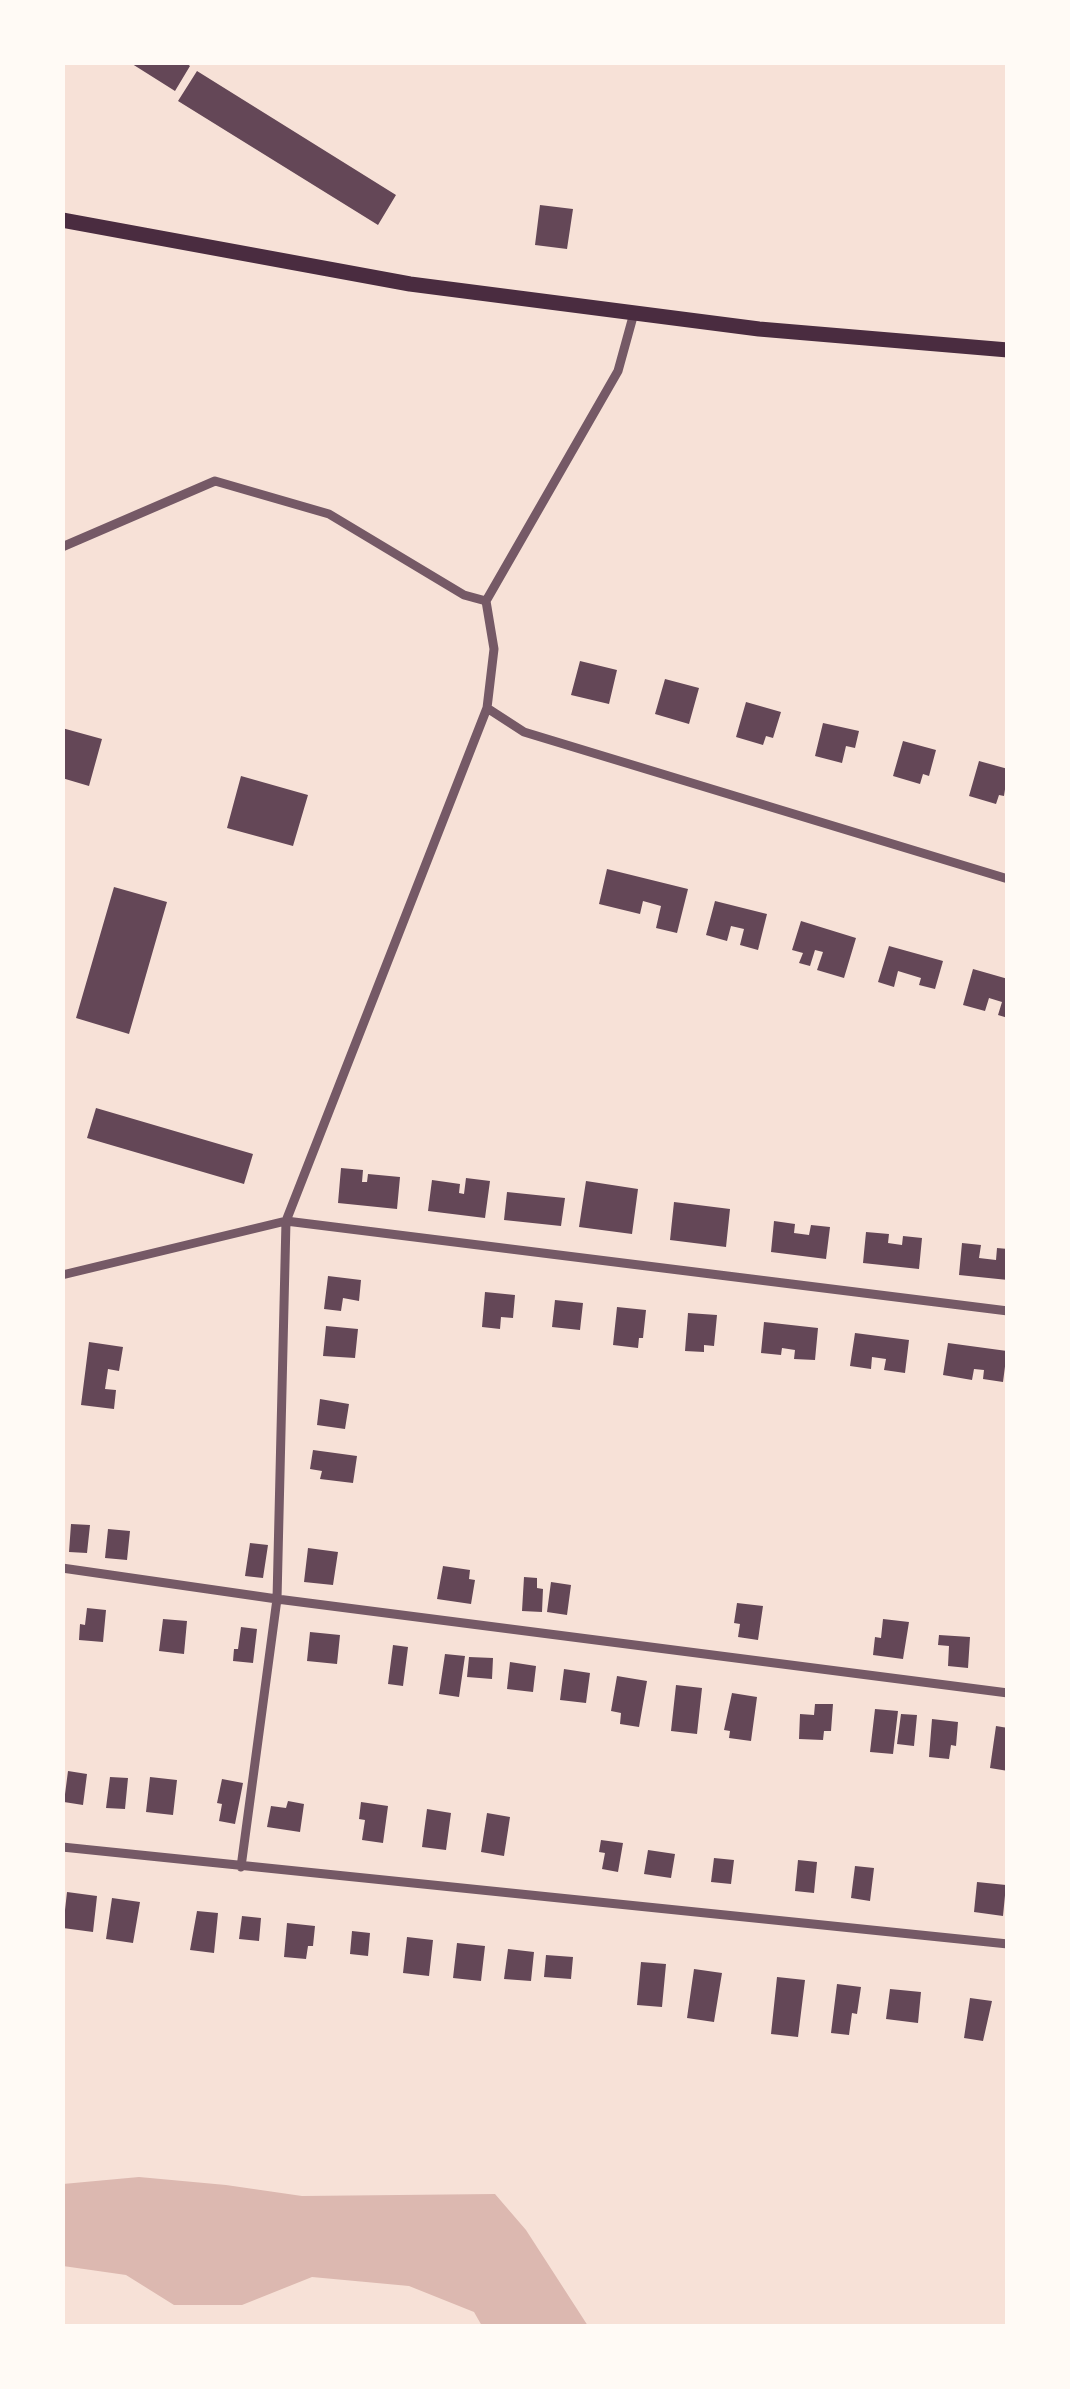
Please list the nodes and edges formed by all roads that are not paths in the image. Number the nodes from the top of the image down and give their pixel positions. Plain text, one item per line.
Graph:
1 (62, 220) edge
2 (634, 313) junction
3 (1008, 350) edge
4 (62, 547) edge
5 (486, 601) junction
6 (487, 708) junction
7 (1008, 880) edge
8 (286, 1221) junction
9 (62, 1275) edge
10 (1008, 1311) edge
11 (62, 1568) edge
12 (276, 1599) junction
13 (1008, 1693) edge
14 (62, 1847) edge
15 (241, 1867) junction
16 (1008, 1944) edge

1 - 2 highway
2 - 3 highway
2 - 5 street
4 - 5 street
5 - 6 street
6 - 7 street
6 - 8 street
8 - 9 street
8 - 10 street
8 - 12 street
11 - 12 street
12 - 13 street
12 - 15 street
14 - 15 street
15 - 16 street

